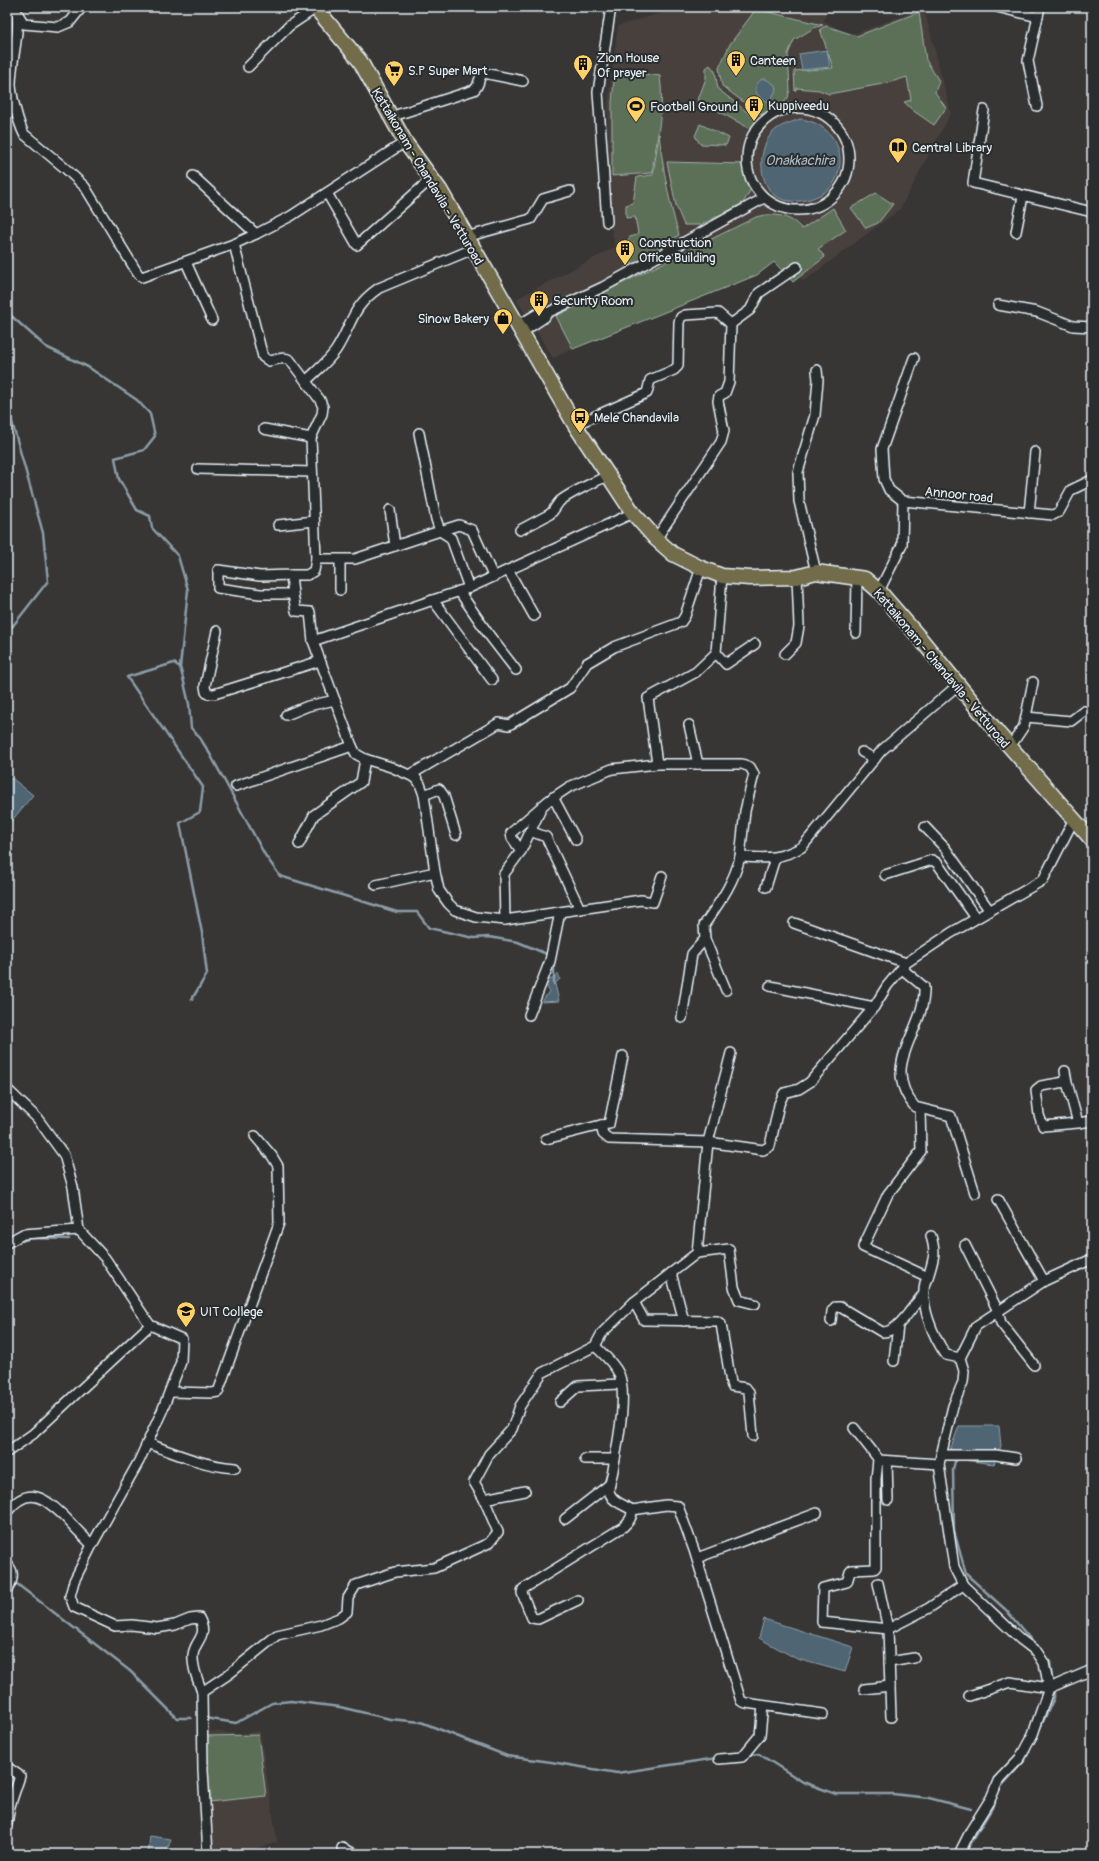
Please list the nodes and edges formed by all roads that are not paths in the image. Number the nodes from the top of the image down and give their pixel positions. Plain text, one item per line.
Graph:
1 (82, 7) edge
2 (611, 7) edge
3 (997, 7) edge
4 (1040, 7) edge
5 (315, 8) edge
6 (16, 10) edge
7 (1038, 17) junction
8 (248, 67) dead end
9 (523, 81) dead end
10 (9, 86) edge
11 (1037, 106) dead end
12 (984, 110) dead end
13 (390, 117) junction
14 (405, 142) junction
15 (193, 176) dead end
16 (431, 178) junction
17 (570, 191) dead end
18 (327, 193) junction
19 (1023, 196) junction
20 (764, 198) junction
21 (1092, 212) edge
22 (607, 222) dead end
23 (1016, 232) dead end
24 (256, 234) junction
25 (470, 243) junction
26 (234, 244) junction
27 (186, 262) junction
28 (797, 267) dead end
29 (998, 305) dead end
30 (212, 320) dead end
31 (731, 324) junction
32 (1092, 327) edge
33 (519, 330) junction
34 (914, 358) dead end
35 (817, 370) dead end
36 (306, 381) junction
37 (575, 425) junction
38 (264, 429) dead end
39 (419, 434) dead end
40 (311, 438) junction
41 (1035, 452) dead end
42 (198, 469) dead end
43 (312, 472) junction
44 (607, 476) junction
45 (1092, 480) edge
46 (903, 501) junction
47 (390, 510) dead end
48 (633, 513) junction
49 (1029, 514) junction
50 (314, 521) junction
51 (278, 525) dead end
52 (520, 530) dead end
53 (440, 531) junction
54 (656, 539) junction
55 (394, 546) junction
56 (316, 559) junction
57 (340, 560) junction
58 (701, 568) junction
59 (508, 570) junction
60 (816, 572) junction
61 (291, 575) junction
62 (493, 576) junction
63 (722, 576) junction
64 (797, 577) junction
65 (858, 577) junction
66 (469, 588) junction
67 (340, 590) dead end
68 (459, 591) junction
69 (879, 591) junction
70 (293, 594) junction
71 (433, 600) junction
72 (534, 616) dead end
73 (217, 631) dead end
74 (856, 633) dead end
75 (313, 641) junction
76 (755, 644) dead end
77 (716, 653) junction
78 (785, 654) dead end
79 (320, 661) junction
80 (516, 670) dead end
81 (492, 680) dead end
82 (1033, 682) dead end
83 (958, 685) junction
84 (335, 700) junction
85 (1084, 711) dead end
86 (286, 715) dead end
87 (1026, 717) junction
88 (689, 725) dead end
89 (352, 746) junction
90 (1010, 747) junction
91 (862, 752) dead end
92 (875, 758) junction
93 (365, 759) junction
94 (657, 764) junction
95 (698, 764) junction
96 (410, 775) junction
97 (236, 786) dead end
98 (424, 795) junction
99 (554, 797) junction
100 (543, 805) junction
101 (1074, 819) junction
102 (925, 826) dead end
103 (530, 831) junction
104 (456, 835) dead end
105 (576, 840) dead end
106 (1092, 840) edge
107 (299, 844) dead end
108 (521, 851) junction
109 (740, 857) junction
110 (775, 858) junction
111 (435, 872) junction
112 (885, 875) dead end
113 (662, 876) dead end
114 (376, 885) dead end
115 (766, 887) dead end
116 (580, 909) junction
117 (990, 911) junction
118 (560, 912) junction
119 (976, 918) junction
120 (505, 920) junction
121 (794, 923) dead end
122 (705, 939) junction
123 (904, 965) junction
124 (770, 986) dead end
125 (726, 990) dead end
126 (874, 1008) junction
127 (529, 1015) dead end
128 (682, 1018) dead end
129 (731, 1053) dead end
130 (623, 1056) dead end
131 (1065, 1071) dead end
132 (1067, 1083) junction
133 (7, 1089) edge
134 (920, 1109) junction
135 (1092, 1121) edge
136 (1078, 1123) junction
137 (601, 1125) junction
138 (255, 1136) dead end
139 (546, 1139) dead end
140 (708, 1142) junction
141 (974, 1193) dead end
142 (998, 1199) dead end
143 (79, 1230) junction
144 (930, 1236) dead end
145 (7, 1243) edge
146 (965, 1245) dead end
147 (697, 1253) junction
148 (1092, 1260) edge
149 (671, 1273) junction
150 (928, 1277) junction
151 (1044, 1281) junction
152 (924, 1294) junction
153 (634, 1302) junction
154 (755, 1304) dead end
155 (998, 1311) junction
156 (831, 1320) dead end
157 (684, 1321) junction
158 (898, 1325) junction
159 (150, 1326) junction
160 (595, 1346) junction
161 (960, 1358) junction
162 (894, 1361) dead end
163 (1034, 1365) dead end
164 (622, 1384) junction
165 (170, 1392) junction
166 (560, 1402) dead end
167 (854, 1428) dead end
168 (753, 1436) dead end
169 (147, 1443) junction
170 (7, 1452) edge
171 (1016, 1458) dead end
172 (585, 1459) dead end
173 (615, 1459) junction
174 (940, 1460) junction
175 (884, 1461) junction
176 (235, 1468) dead end
177 (610, 1484) junction
178 (525, 1491) dead end
179 (484, 1500) junction
180 (888, 1500) dead end
181 (632, 1510) junction
182 (7, 1512) edge
183 (817, 1513) dead end
184 (565, 1519) dead end
185 (92, 1545) junction
186 (697, 1558) junction
187 (7, 1564) edge
188 (878, 1583) dead end
189 (963, 1584) junction
190 (7, 1590) edge
191 (578, 1600) dead end
192 (888, 1630) junction
193 (914, 1658) dead end
194 (889, 1662) junction
195 (1092, 1670) edge
196 (890, 1686) junction
197 (1049, 1688) junction
198 (864, 1689) dead end
199 (202, 1692) junction
200 (969, 1696) dead end
201 (763, 1706) junction
202 (823, 1714) dead end
203 (891, 1717) dead end
204 (719, 1759) dead end
205 (7, 1767) edge
206 (7, 1824) edge
207 (342, 1848) dead end
208 (208, 1854) edge
209 (355, 1854) edge
210 (960, 1854) edge

1 - 6 street
2 - 22 street
3 - 7 street
4 - 7 street
5 - 8 street
5 - 13 main road, Kattaikonam - Chandavila - Vetturoad
6 - 10 street
7 - 11 street
9 - 13 street
10 - 27 street
12 - 19 street
13 - 14 main road, Kattaikonam - Chandavila - Vetturoad
14 - 16 main road, Kattaikonam - Chandavila - Vetturoad
14 - 18 street
15 - 24 street
16 - 18 street
16 - 25 main road, Kattaikonam - Chandavila - Vetturoad
17 - 25 street
18 - 24 street
19 - 21 street
19 - 23 street
20 - 20 street
20 - 33 street
24 - 26 street
25 - 33 main road, Kattaikonam - Chandavila - Vetturoad
25 - 36 street
26 - 27 street
26 - 36 street
27 - 30 street
28 - 31 street
29 - 32 street
31 - 37 street
31 - 54 street
33 - 37 main road, Kattaikonam - Chandavila - Vetturoad
34 - 46 street
35 - 60 street
36 - 40 street
37 - 44 main road, Kattaikonam - Chandavila - Vetturoad
38 - 40 street
39 - 53 street
40 - 43 street
41 - 49 street
42 - 43 street
43 - 50 street
44 - 48 main road, Kattaikonam - Chandavila - Vetturoad
44 - 52 street
45 - 49 street, Annoor road
46 - 49 street, Annoor road
46 - 69 street
47 - 55 street
48 - 54 main road, Kattaikonam - Chandavila - Vetturoad
48 - 59 street
50 - 51 street
50 - 56 street
53 - 55 street
53 - 62 street
53 - 66 street
54 - 58 main road, Kattaikonam - Chandavila - Vetturoad
55 - 57 street
56 - 57 street
56 - 61 street
57 - 67 street
58 - 63 main road, Kattaikonam - Chandavila - Vetturoad
58 - 96 street
59 - 62 street
59 - 72 street
60 - 64 main road, Kattaikonam - Chandavila - Vetturoad
60 - 65 main road, Kattaikonam - Chandavila - Vetturoad
61 - 70 street
61 - 70 street
62 - 66 street
63 - 64 main road, Kattaikonam - Chandavila - Vetturoad
63 - 77 street
64 - 78 street
65 - 69 main road, Kattaikonam - Chandavila - Vetturoad
65 - 74 street
66 - 68 street
68 - 71 street
68 - 80 street
69 - 83 main road, Kattaikonam - Chandavila - Vetturoad
70 - 75 street
71 - 75 street
71 - 81 street
73 - 79 street
75 - 79 street
76 - 77 street
77 - 94 street
79 - 84 street
82 - 87 street
83 - 90 main road, Kattaikonam - Chandavila - Vetturoad
83 - 92 street
84 - 86 street
84 - 89 street
85 - 87 street
87 - 90 street
88 - 95 street
89 - 93 street
89 - 97 street
90 - 101 main road, Kattaikonam - Chandavila - Vetturoad
91 - 92 street
92 - 110 street
93 - 96 street
93 - 107 street
94 - 95 street
94 - 99 street
95 - 109 street
96 - 98 street
98 - 104 street
98 - 111 street
99 - 100 street
99 - 105 street
100 - 103 street
100 - 108 street
101 - 106 main road, Kattaikonam - Chandavila - Vetturoad
101 - 117 street
102 - 117 street
103 - 108 street
103 - 116 street
108 - 120 street
109 - 110 street
109 - 122 street
110 - 115 street
111 - 114 street
111 - 120 street
112 - 119 street
113 - 116 street
116 - 118 street
117 - 119 street
118 - 120 street
118 - 127 street
119 - 123 street
121 - 123 street
122 - 125 street
122 - 128 street
123 - 126 street
123 - 134 street
124 - 126 street
126 - 140 street
129 - 140 street
130 - 137 street
131 - 132 street
132 - 136 street
132 - 136 street
133 - 143 street
134 - 141 street
134 - 150 street
135 - 136 street
137 - 139 street
137 - 140 street
138 - 165 street
140 - 147 street
142 - 151 street
143 - 145 street
143 - 159 street
144 - 150 street
146 - 155 street
147 - 149 street
147 - 154 street
148 - 151 street
149 - 153 street
149 - 157 street
150 - 152 street
151 - 155 street
152 - 158 street
152 - 161 street
153 - 157 street
153 - 160 street
155 - 161 street
155 - 163 street
156 - 158 street
157 - 168 street
158 - 162 street
159 - 165 street
159 - 170 street
160 - 164 street
160 - 179 street
161 - 174 street
164 - 166 street
164 - 173 street
165 - 169 street
167 - 175 street
169 - 176 street
169 - 185 street
171 - 174 street
172 - 173 street
173 - 177 street
174 - 175 street
174 - 189 street
175 - 180 street
175 - 192 street
177 - 181 street
177 - 184 street
178 - 179 street
179 - 199 street
181 - 186 street
181 - 191 street
182 - 185 street
183 - 186 street
185 - 199 street
186 - 201 street
187 - 190 street
188 - 192 street
189 - 192 street
189 - 197 street
192 - 194 street
193 - 194 street
194 - 196 street
195 - 197 street
196 - 198 street
196 - 203 street
197 - 200 street
197 - 210 street
199 - 208 street
201 - 202 street
201 - 204 street
205 - 206 street
207 - 209 street

